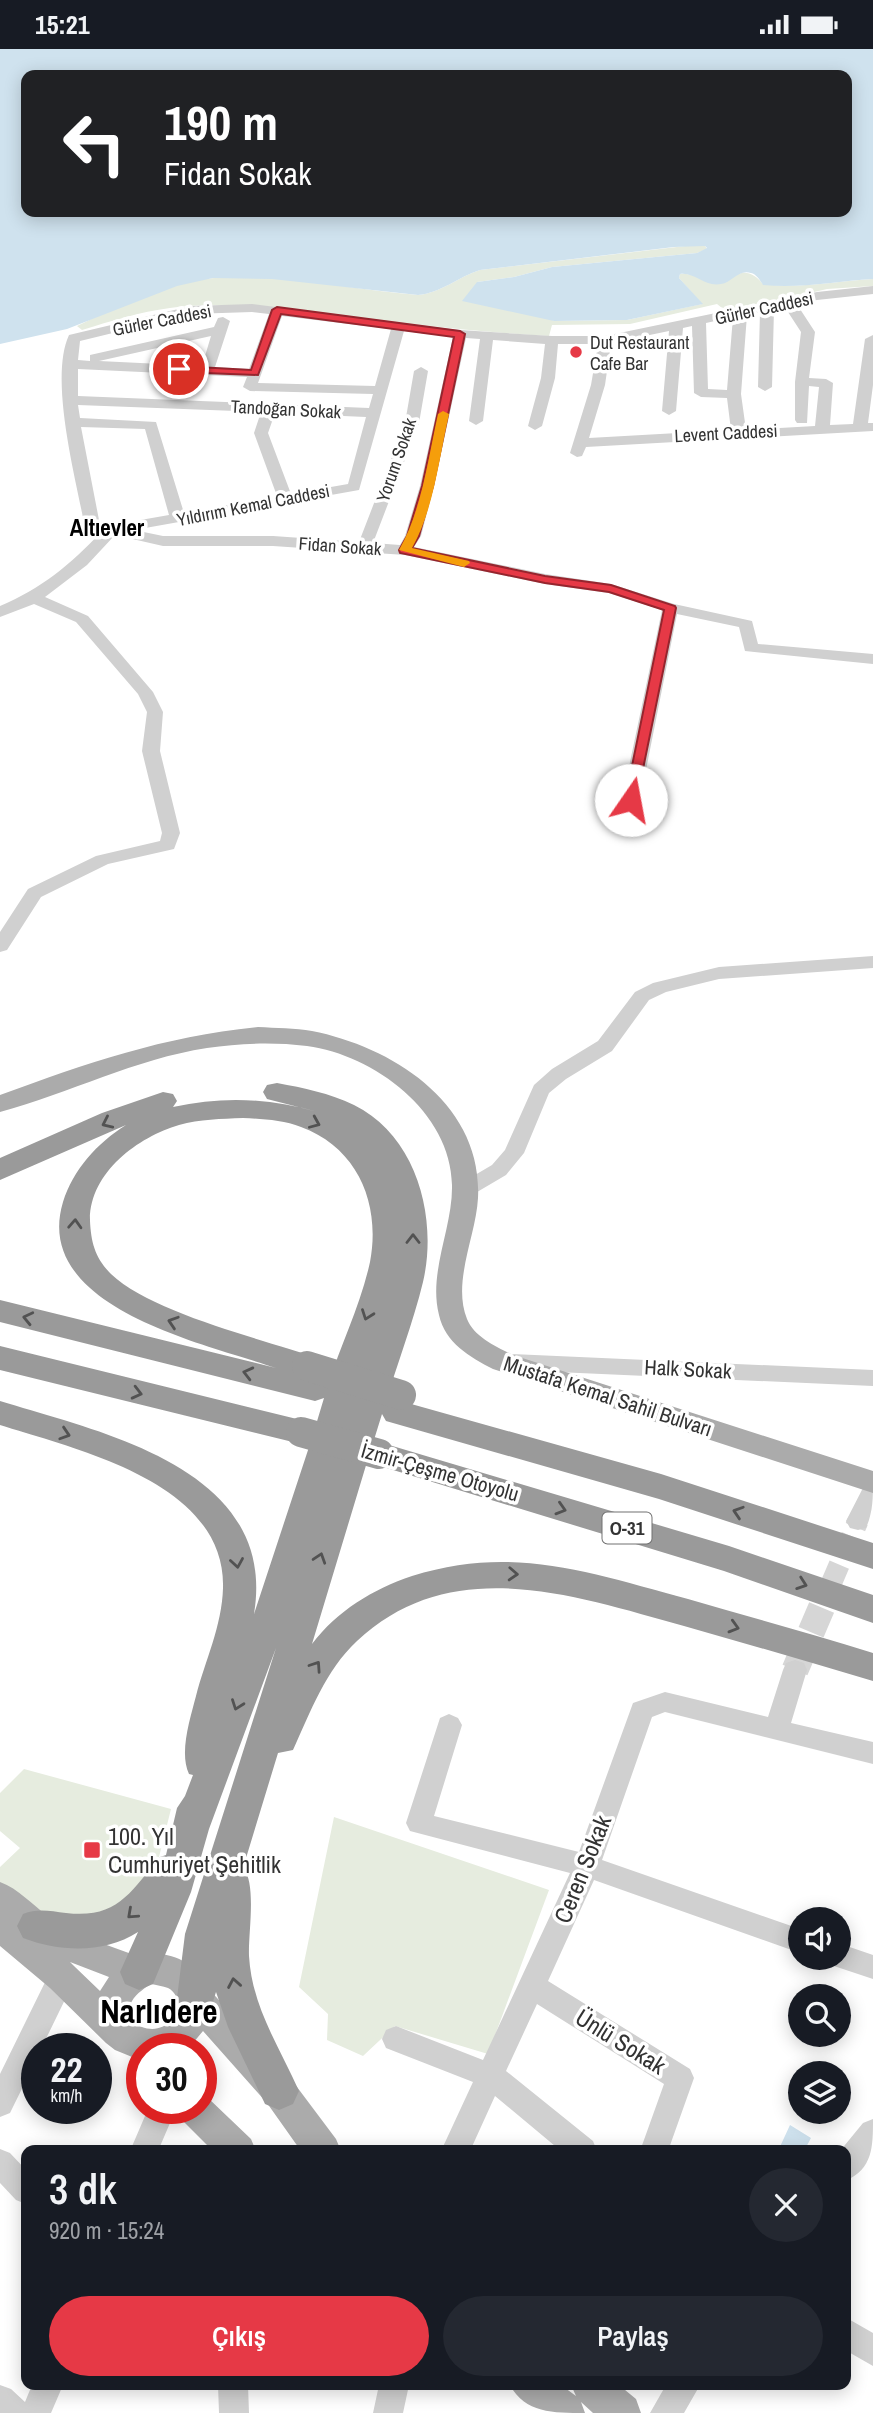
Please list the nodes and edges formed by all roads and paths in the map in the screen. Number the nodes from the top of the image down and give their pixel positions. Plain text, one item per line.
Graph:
1 (873, 290) edge
2 (767, 307) junction
3 (226, 308) junction
4 (277, 310) junction
5 (740, 312) junction
6 (794, 312) dead end
7 (699, 322) junction
8 (676, 327) junction
9 (398, 328) junction
10 (221, 330) junction
11 (460, 334) junction
12 (487, 337) junction
13 (872, 339) edge
14 (552, 340) junction
15 (605, 340) junction
16 (69, 364) junction
17 (871, 364) edge
18 (207, 370) junction
19 (421, 371) dead end
20 (252, 380) junction
21 (802, 382) junction
22 (765, 387) dead end
23 (380, 390) junction
24 (734, 394) junction
25 (71, 400) junction
26 (243, 407) junction
27 (270, 407) junction
28 (669, 411) dead end
29 (374, 413) junction
30 (802, 420) dead end
31 (476, 421) dead end
32 (72, 422) junction
33 (535, 426) dead end
34 (867, 427) edge
35 (822, 429) junction
36 (738, 433) junction
37 (285, 497) junction
38 (178, 519) junction
39 (111, 530) junction
40 (364, 548) junction
41 (405, 550) junction
42 (34, 598) junction
43 (670, 608) junction
44 (0, 612) edge
45 (873, 659) edge
46 (631, 800) dead end
47 (0, 946) edge
48 (873, 963) edge
49 (0, 1104) edge
50 (0, 1170) edge
51 (465, 1190) junction
52 (0, 1311) edge
53 (0, 1358) edge
54 (503, 1362) junction
55 (311, 1378) junction
56 (873, 1378) edge
57 (0, 1413) edge
58 (873, 1482) edge
59 (873, 1490) edge
60 (858, 1521) tunnel mouth
61 (873, 1556) edge
62 (873, 1609) edge
63 (873, 1667) edge
64 (795, 1670) tunnel mouth
65 (449, 1725) dead end
66 (776, 1730) junction
67 (873, 1753) edge
68 (191, 1834) junction
69 (234, 1837) junction
70 (587, 1866) junction
71 (0, 1897) edge
72 (18, 1926) edge
73 (788, 1937) edge
74 (851, 1959) edge
75 (873, 1967) edge
76 (139, 1972) junction
77 (62, 1977) junction
78 (532, 1986) junction
79 (195, 1999) junction
80 (180, 2033) edge
81 (126, 2039) edge
82 (396, 2039) dead end
83 (126, 2040) edge
84 (491, 2076) junction
85 (279, 2091) junction
86 (0, 2104) edge
87 (156, 2124) edge
88 (210, 2124) edge
89 (873, 2133) edge
90 (147, 2145) edge
91 (232, 2145) edge
92 (319, 2145) edge
93 (458, 2145) edge
94 (576, 2145) edge
95 (656, 2145) edge
96 (851, 2160) edge
97 (0, 2163) edge
98 (21, 2185) edge
99 (851, 2336) edge
100 (873, 2351) edge
101 (46, 2390) edge
102 (233, 2390) edge
103 (393, 2390) edge
104 (536, 2390) edge
105 (596, 2390) edge
106 (681, 2390) edge
107 (0, 2400) edge
108 (14, 2413) edge
109 (36, 2413) edge
110 (234, 2413) edge
111 (388, 2413) edge
112 (566, 2413) edge
113 (622, 2413) edge
114 (665, 2413) edge

1 - 2 street, Gürler Caddesi
2 - 5 street, Gürler Caddesi
2 - 22 street
3 - 4 street, Gürler Caddesi
3 - 10 street
3 - 16 street, Gürler Caddesi
4 - 9 street, Gürler Caddesi
4 - 20 street
5 - 7 street, Gürler Caddesi
5 - 24 street
6 - 21 street
7 - 8 street, Gürler Caddesi
7 - 24 street
8 - 15 street, Gürler Caddesi
8 - 28 street
9 - 11 street, Gürler Caddesi
9 - 23 street
10 - 16 street
10 - 18 street
11 - 12 street, Gürler Caddesi
11 - 41 street
12 - 14 street, Gürler Caddesi
12 - 31 street
13 - 17 street
14 - 15 street, Gürler Caddesi
14 - 33 street
15 - 36 street, Levent Caddesi
16 - 18 street
16 - 25 street
17 - 34 street
18 - 20 street
19 - 40 street, Yorum Sokak
20 - 23 street
20 - 26 street
21 - 30 street
21 - 35 street
23 - 29 street
24 - 36 street
25 - 26 street, Tandoğan Sokak
25 - 32 street
26 - 27 street, Tandoğan Sokak
27 - 29 street, Tandoğan Sokak
27 - 37 street
29 - 37 street, Yıldırım Kemal Caddesi
32 - 38 street
32 - 39 street
34 - 35 street, Levent Caddesi
35 - 36 street, Levent Caddesi
37 - 38 street, Yıldırım Kemal Caddesi
38 - 39 street, Yıldırım Kemal Caddesi
39 - 40 street, Fidan Sokak
39 - 42 street
40 - 41 street, Fidan Sokak
41 - 43 street, Fidan Sokak
42 - 44 street
42 - 47 street
43 - 45 street, Fidan Sokak
43 - 46 street
48 - 51 street
49 - 51 main road, Mustafa Kemal Sahil Bulvarı
69 -> 50 highway
51 - 54 main road, Mustafa Kemal Sahil Bulvarı
55 -> 52 highway, O-31
53 -> 62 highway, İzmir-Çeşme Otoyolu / O-31, bridge
54 - 56 street, Halk Sokak
54 - 58 main road, Mustafa Kemal Sahil Bulvarı
61 -> 55 highway, O-31
55 -> 68 highway
57 -> 68 highway
59 - 60 street
69 -> 63 highway
64 - 66 street
65 - 70 street
66 - 67 street
66 - 70 street, Ceren Sokak
68 -> 72 highway
68 - 76 highway
69 - 79 highway
85 -> 69 highway
70 - 73 street
70 - 78 street, Ceren Sokak
71 - 72 main road
72 - 76 main road
72 - 77 main road
74 - 75 street
76 - 79 main road
76 - 81 main road
77 - 83 main road
77 - 86 street
78 - 84 street, Ceren Sokak
78 - 95 street, Ünlü Sokak
79 - 80 main road
79 - 85 main road
82 - 84 street
84 - 93 street, Ceren Sokak
84 - 94 street
85 - 92 main road
87 - 90 street
88 - 91 main road
89 - 96 street
97 - 98 street
99 - 100 street
101 - 109 street
102 - 110 street
103 - 111 street
104 - 112 main road
105 - 113 main road
106 - 114 street
107 - 108 street

